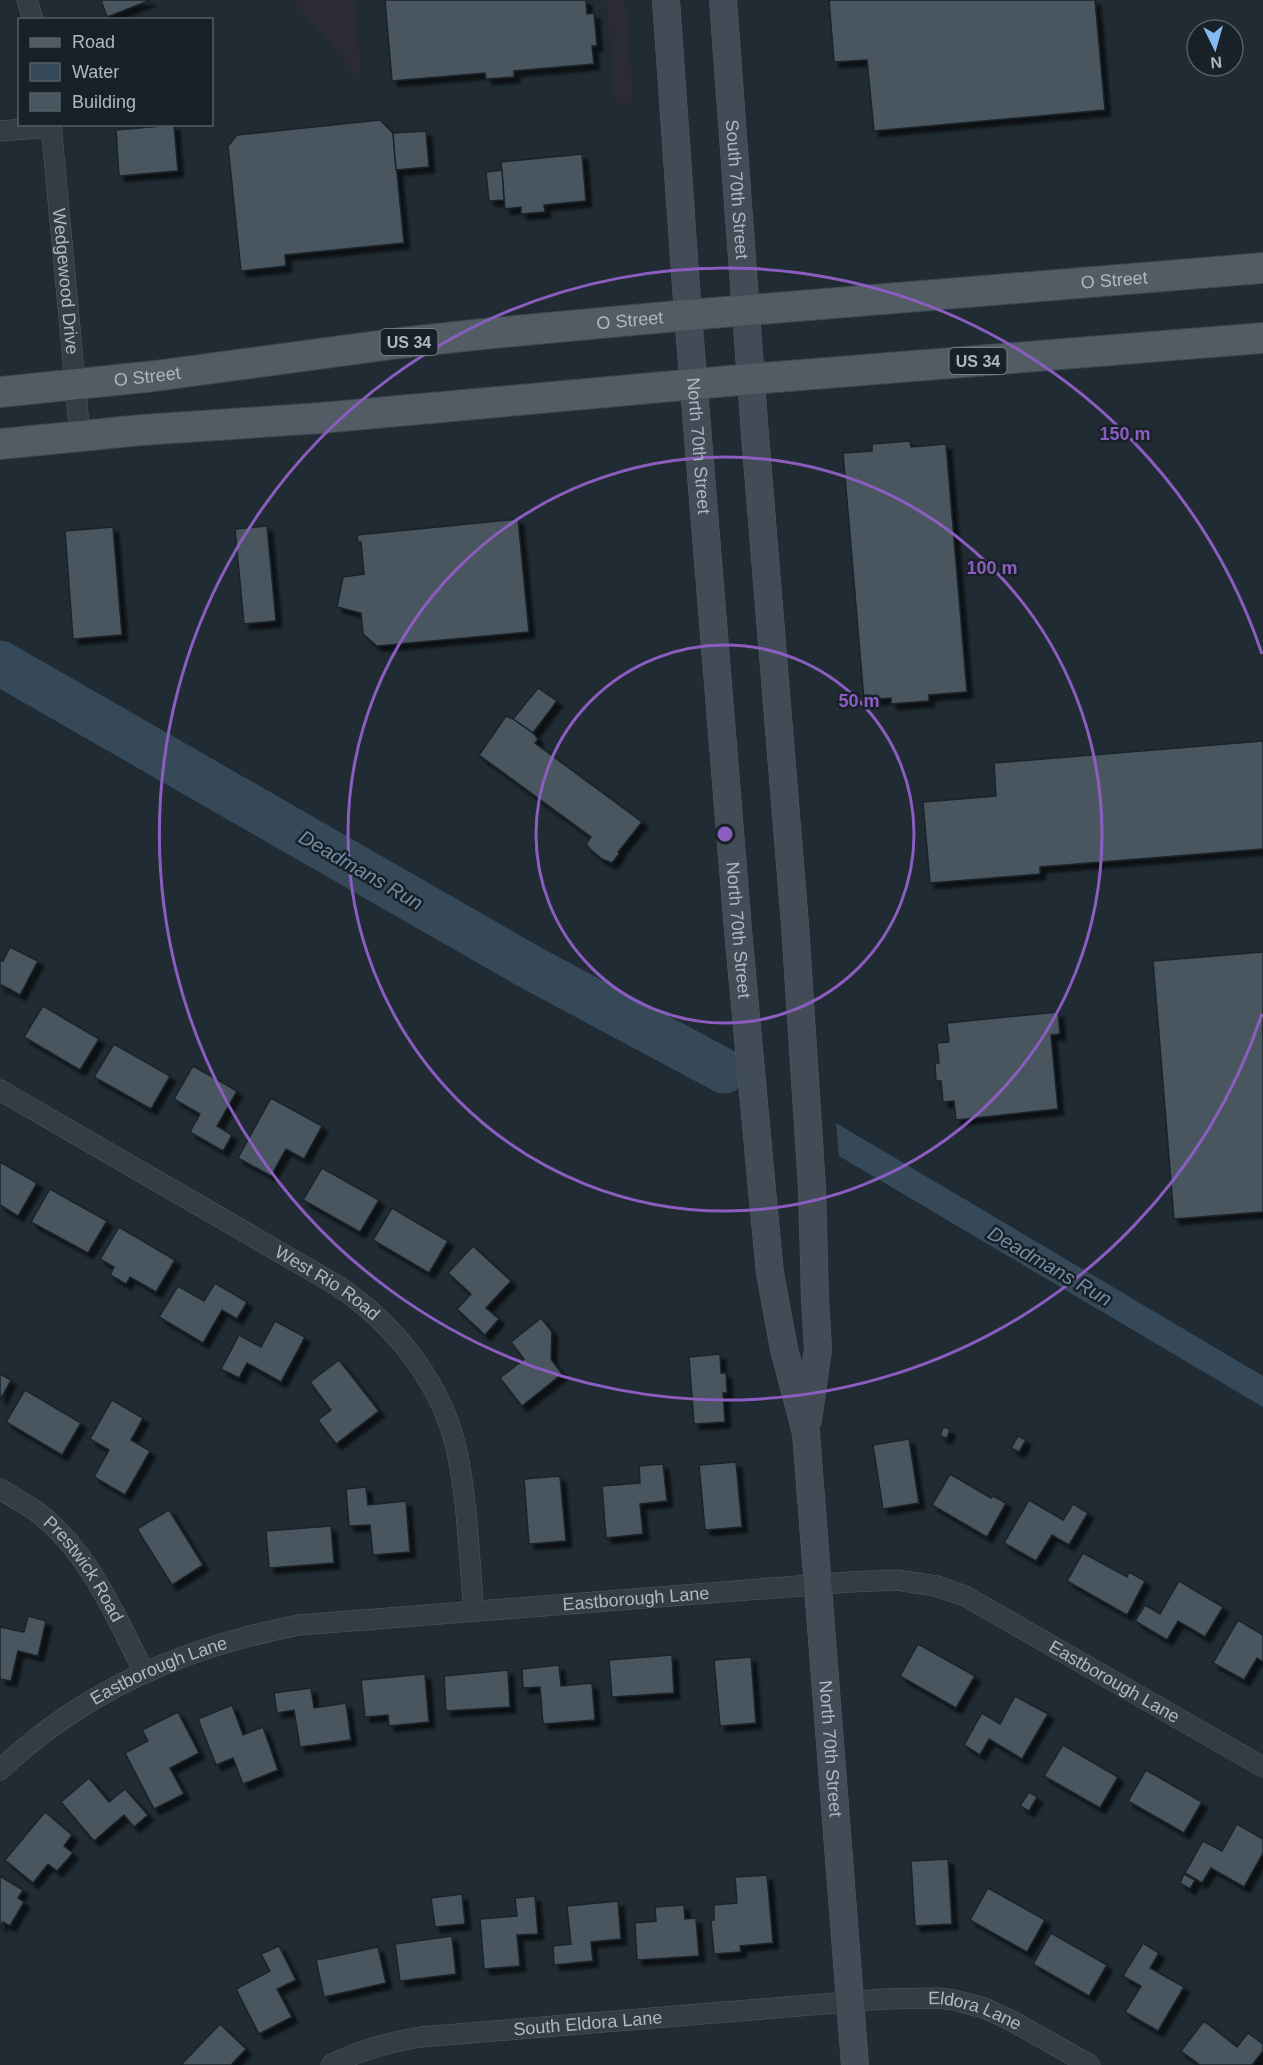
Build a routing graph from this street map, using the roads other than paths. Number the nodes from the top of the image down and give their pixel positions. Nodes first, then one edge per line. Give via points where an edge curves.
1 (27, 0) edge
2 (666, 0) edge
3 (723, 0) edge
4 (32, 18) edge
5 (51, 126) edge
6 (0, 131) edge
7 (1263, 268) edge
8 (745, 310) junction
9 (688, 315) junction
10 (1263, 338) edge
11 (751, 379) junction
12 (694, 384) junction
13 (75, 385) junction
14 (0, 392) edge
15 (80, 436) junction
16 (0, 444) edge
17 (0, 1089) edge
18 (806, 1433) junction
19 (0, 1490) edge
20 (818, 1584) junction
21 (474, 1611) junction
22 (144, 1672) junction
23 (1263, 1767) edge
24 (0, 1770) edge
25 (850, 2002) junction
26 (331, 2065) edge
27 (855, 2065) edge
28 (1089, 2065) edge

1 - 4 street
2 - 9 main road
3 - 8 main road, South 70th Street
5 - 6 street
5 - 13 street, Wedgewood Drive
7 - 8 main road, O Street / US 34
8 - 9 main road, O Street / US 34
8 - 11 main road, South 70th Street
9 - 12 main road, North 70th Street
9 - 13 main road, O Street / US 34 via 400,343
10 - 11 main road, US 34
11 - 12 main road, US 34
11 - 18 main road, North 70th Street via 812,1188 818,1349
12 - 15 main road, US 34
12 - 18 main road, North 70th Street via 770,1273 784,1349
13 - 14 main road, O Street / US 34
13 - 15 street, Wedgewood Drive
15 - 16 main road, US 34
17 - 21 street, West Rio Road via 354,1296 403,1343 425,1376 452,1433 464,1495
18 - 20 main road, North 70th Street
19 - 22 street, Prestwick Road via 37,1512 80,1555
20 - 21 street, Eastborough Lane
20 - 23 street, Eastborough Lane via 897,1580 936,1586 965,1596
20 - 25 main road, North 70th Street
21 - 22 street, Eastborough Lane via 299,1626 216,1645
22 - 24 street, Eastborough Lane via 70,1713
25 - 26 street, South Eldora Lane via 422,2037 375,2047
25 - 27 main road, North 70th Street
25 - 28 street, Eldora Lane via 929,1998 969,2003 1012,2021

